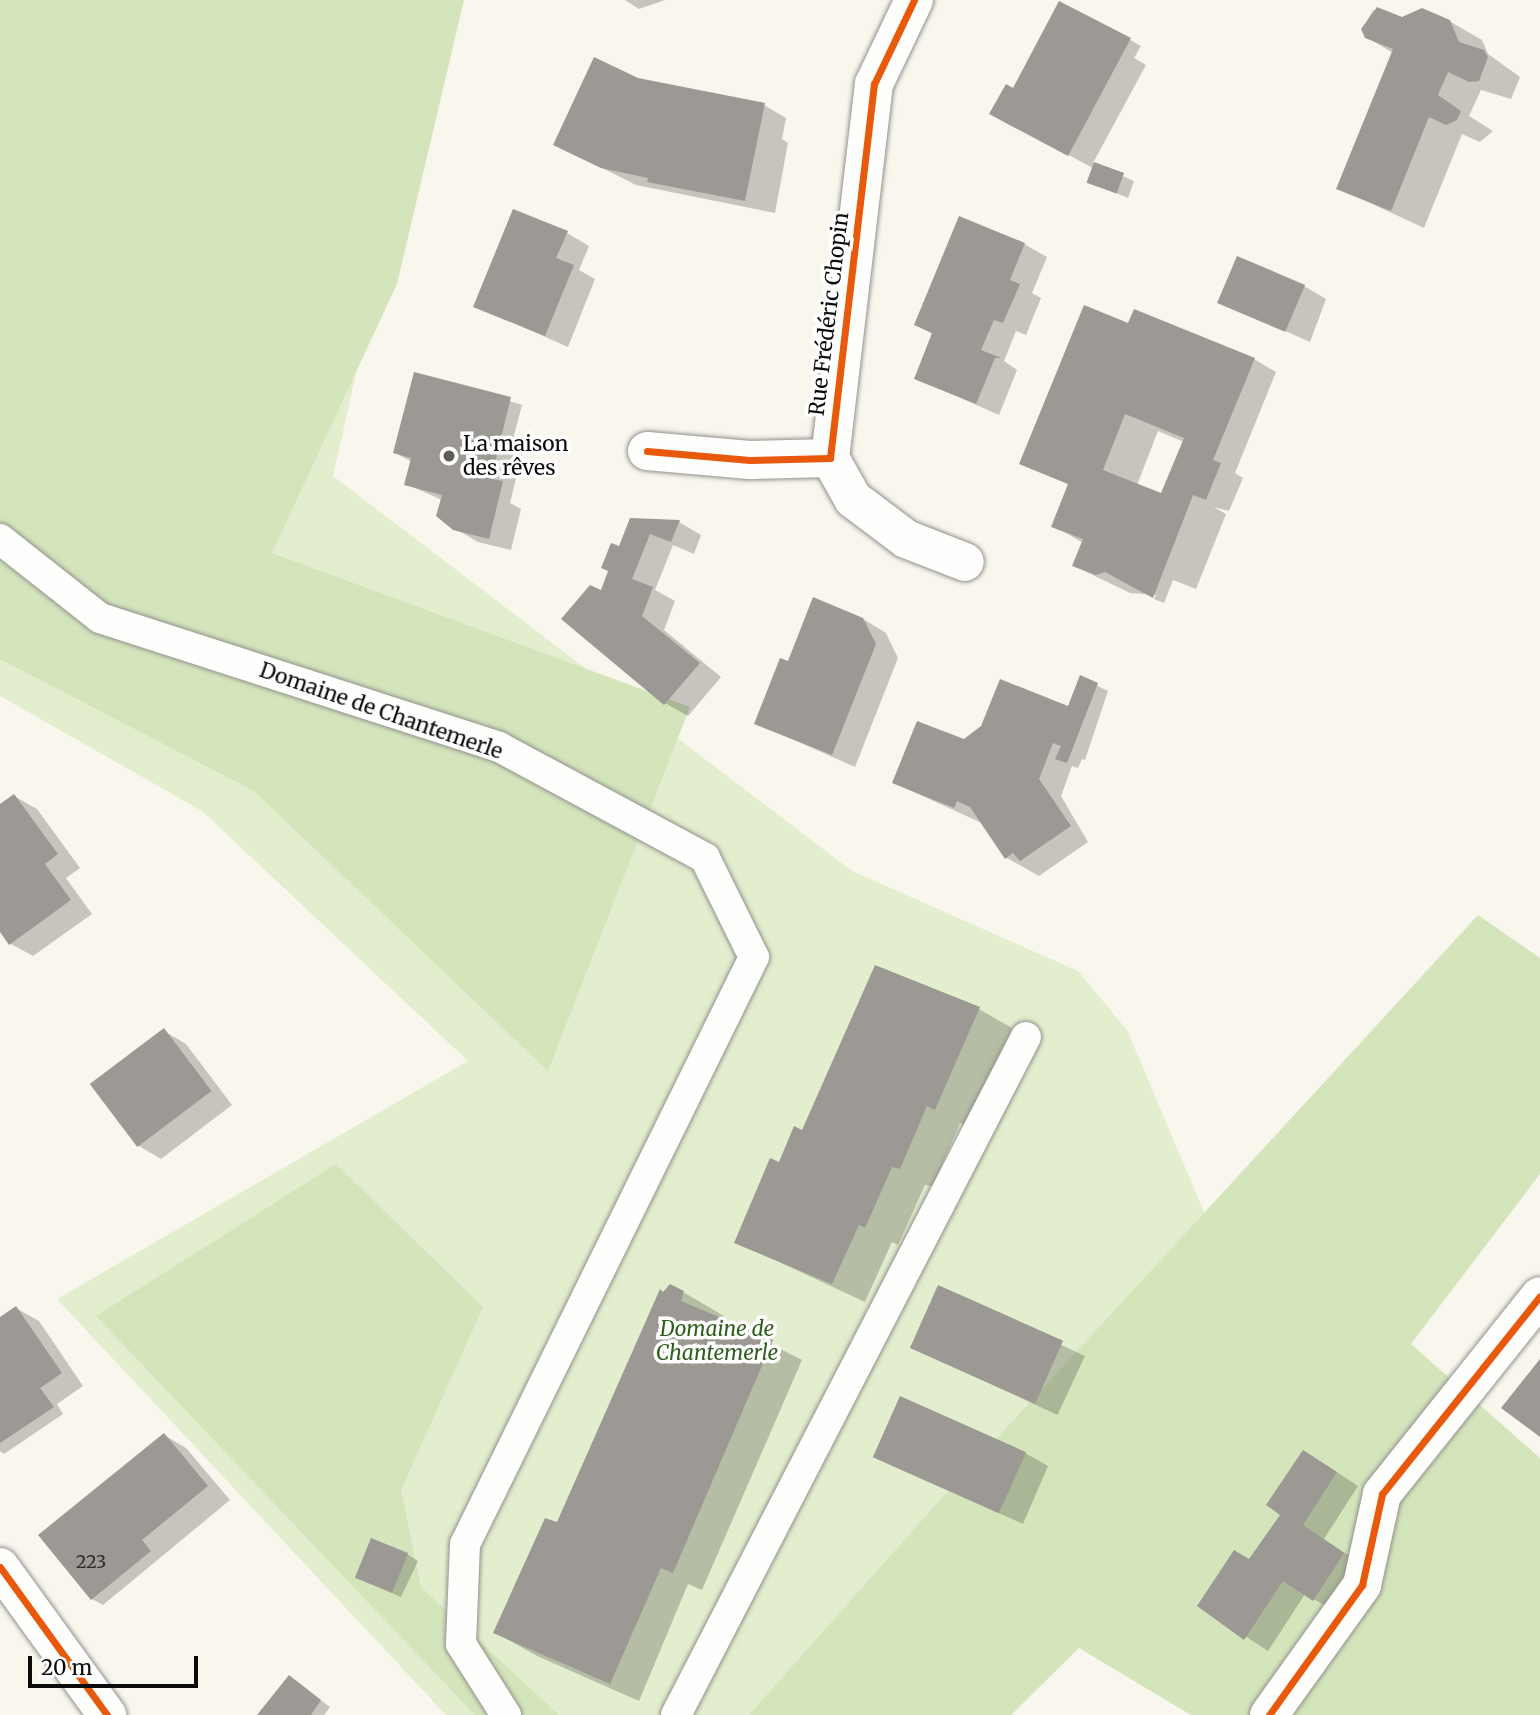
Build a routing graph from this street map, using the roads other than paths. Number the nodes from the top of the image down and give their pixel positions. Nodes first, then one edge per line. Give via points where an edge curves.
1 (914, 0) edge
2 (647, 451) dead end
3 (830, 458) junction
4 (0, 539) edge
5 (965, 562) dead end
6 (1026, 1037) dead end
7 (1540, 1296) edge
8 (0, 1567) edge
9 (107, 1715) edge
10 (506, 1715) edge
11 (676, 1715) edge
12 (1269, 1715) edge

1 - 3 street, Rue Frédéric Chopin via 874,84
2 - 3 street via 750,460
3 - 5 street via 853,499 906,539
4 - 10 lane, Domaine de Chantemerle via 100,618 499,747 705,858 754,957 465,1544 461,1644
6 - 11 lane
7 - 12 street via 1382,1494 1362,1585
8 - 9 street

